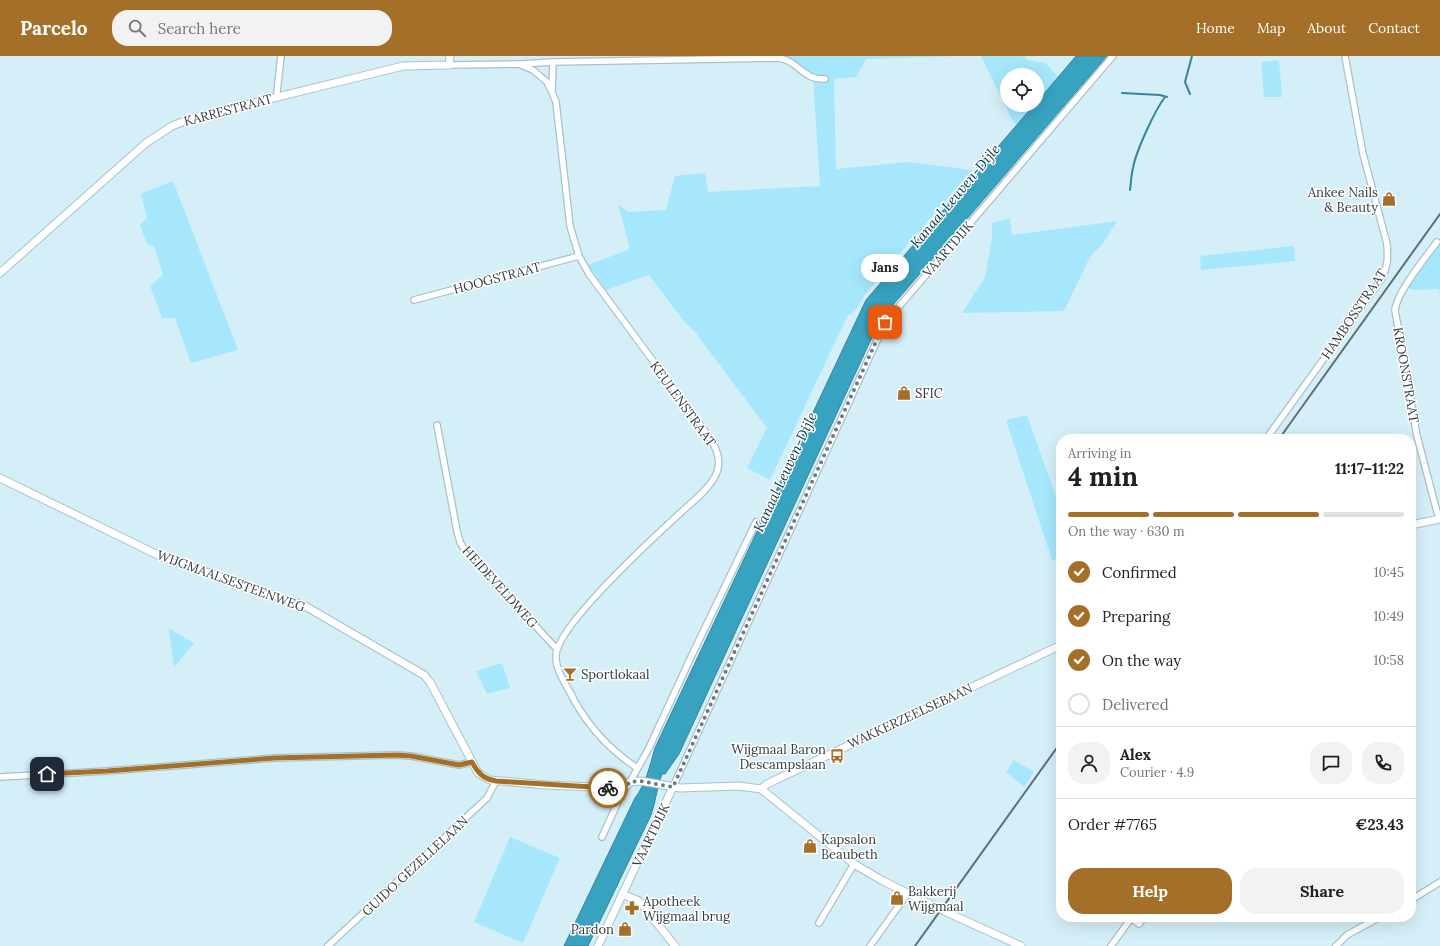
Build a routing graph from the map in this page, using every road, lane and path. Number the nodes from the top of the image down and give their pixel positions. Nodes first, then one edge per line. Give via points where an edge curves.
1 (280, 56) edge
2 (450, 56) edge
3 (1113, 56) edge
4 (1345, 56) edge
5 (553, 62) junction
6 (519, 64) junction
7 (449, 65) junction
8 (825, 79) dead end
9 (552, 92) junction
10 (278, 97) junction
11 (1437, 242) dead end
12 (579, 256) junction
13 (0, 273) edge
14 (414, 300) dead end
15 (437, 425) dead end
16 (1270, 434) edge
17 (0, 478) edge
18 (1440, 518) edge
19 (756, 522) dead end
20 (1416, 524) edge
21 (1056, 647) edge
22 (558, 648) junction
23 (472, 762) junction
24 (637, 768) junction
25 (0, 777) edge
26 (496, 781) junction
27 (630, 782) junction
28 (673, 787) junction
29 (761, 789) junction
30 (602, 838) dead end
31 (854, 864) junction
32 (1440, 882) edge
33 (908, 893) junction
34 (622, 894) junction
35 (1416, 897) edge
36 (1128, 922) edge
37 (1371, 922) edge
38 (819, 923) dead end
39 (328, 946) edge
40 (598, 946) edge
41 (675, 946) edge
42 (870, 946) edge
43 (1020, 946) edge
44 (1111, 946) edge
45 (1336, 946) edge

1 - 10 street
2 - 7 street
3 - 28 street, VAARTDIJK via 885,322
4 - 16 street, HAMBOSSTRAAT via 1363,154 1386,244 1387,267 1382,278
5 - 6 street, KEULENSTRAAT
5 - 8 street via 778,58 788,60 806,75
5 - 9 street, KEULENSTRAAT
6 - 7 street, KEULENSTRAAT
6 - 9 street, KEULENSTRAAT via 533,70 547,82
7 - 10 street, KARRESTRAAT via 403,66
9 - 12 street, KEULENSTRAAT via 570,226
10 - 13 street, KARRESTRAAT via 193,118 160,133
11 - 18 street, KROONSTRAAT via 1401,292 1395,310 1419,443
12 - 14 street, HOOGSTRAAT
12 - 22 street, KEULENSTRAAT via 588,274 712,441 719,461 713,481 608,583 564,634
15 - 22 street, HEIDEVELDWEG via 460,542
17 - 23 street, WIJGMAALSESTEENWEG via 162,557 305,606 424,675
18 - 20 street
19 - 24 street via 649,748
21 - 29 street, WAKKERZEELSEBAAN
22 - 24 street, KEULENSTRAAT via 556,656 560,672 582,715 605,744
23 - 25 street via 459,765 396,755 266,758
23 - 26 street, WIJGMAALSESTEENWEG via 478,773
24 - 27 street
26 - 27 street, WIJGMAALSESTEENWEG via 610,788 625,787
26 - 39 street, GUIDO GEZELLELAAN via 487,798
27 - 28 street, WIJGMAALSESTEENWEG via 640,781
27 - 30 street via 622,793
28 - 29 street via 739,786
28 - 34 street, VAARTDIJK
29 - 31 street
31 - 33 street
31 - 38 street
32 - 35 street
33 - 42 street
33 - 43 street
34 - 40 street, VAARTDIJK
34 - 41 street via 639,901
36 - 44 street
37 - 45 street via 1347,936

